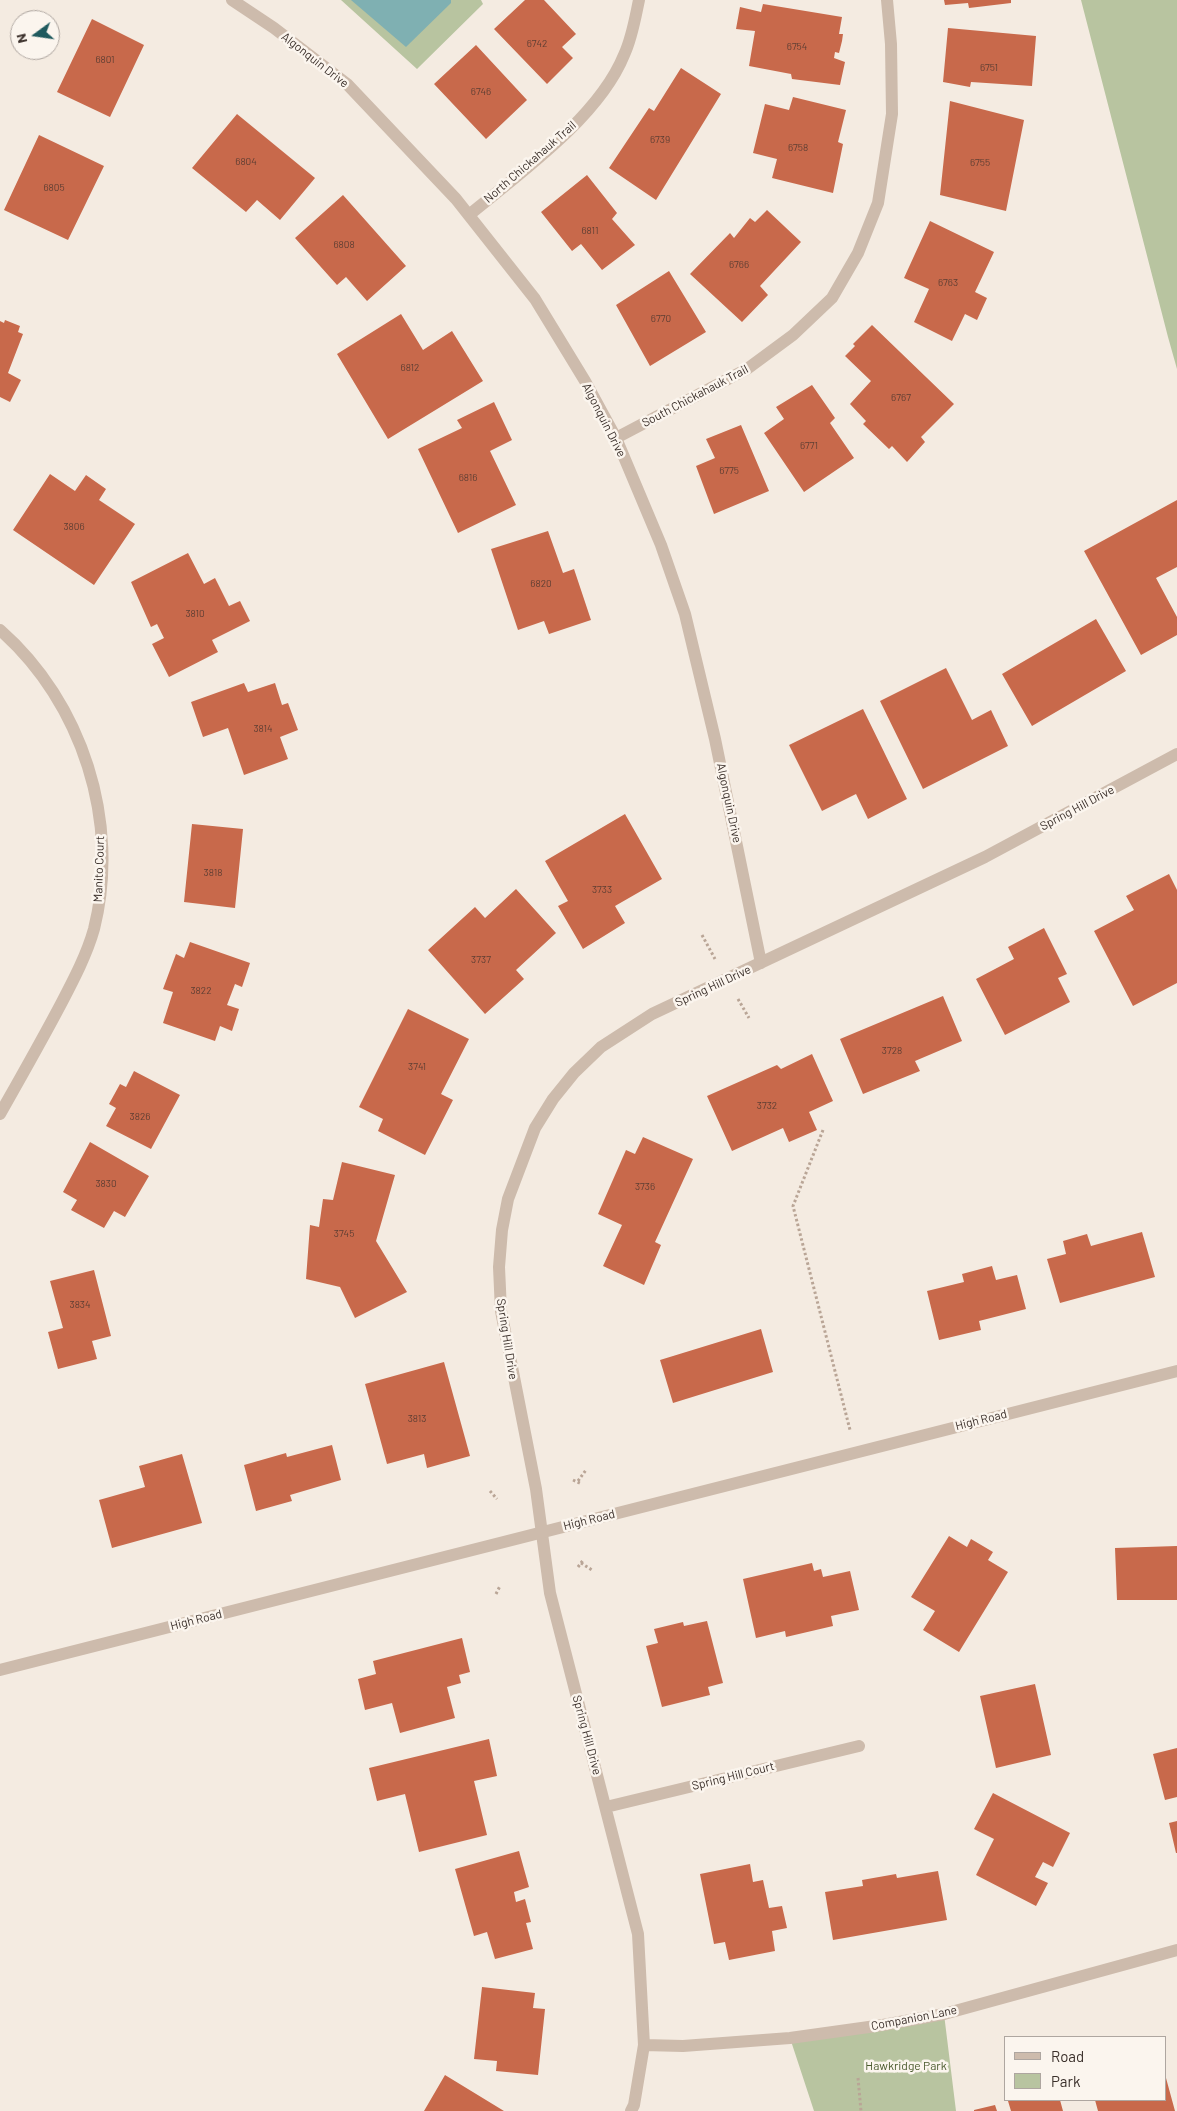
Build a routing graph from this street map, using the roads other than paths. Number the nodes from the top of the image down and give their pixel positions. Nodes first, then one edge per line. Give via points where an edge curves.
1 (232, 0) edge
2 (638, 0) edge
3 (887, 0) edge
4 (469, 215) junction
5 (616, 438) junction
6 (0, 630) edge
7 (1177, 754) edge
8 (761, 963) junction
9 (0, 1114) edge
10 (1177, 1371) edge
11 (542, 1532) junction
12 (0, 1670) edge
13 (859, 1746) dead end
14 (606, 1807) junction
15 (1177, 1950) edge
16 (644, 2045) junction
17 (631, 2111) edge

1 - 4 street, Algonquin Drive via 347,84
2 - 4 street, North Chickahauk Trail via 624,56 610,81 558,141
3 - 5 street, South Chickahauk Trail via 892,114 879,195 858,253 834,294 793,336 747,369
4 - 5 street, Algonquin Drive via 535,299
5 - 8 street, Algonquin Drive via 662,545 685,614 716,739
6 - 9 street, Manito Court via 41,672 65,709 84,753 96,794 101,835 100,893 93,930 78,970
7 - 8 street, Spring Hill Drive via 986,857
8 - 11 street, Spring Hill Drive via 652,1014 601,1047 553,1099 535,1128 521,1162 508,1199 502,1230 499,1267 501,1311
10 - 11 street, High Road
11 - 12 street, High Road
11 - 14 street, Spring Hill Drive via 550,1593
13 - 14 street, Spring Hill Court
14 - 16 street, Spring Hill Drive via 638,1934
15 - 16 street, Companion Lane via 944,2014 883,2025 790,2038 683,2046
16 - 17 street, Spring Hill Drive

